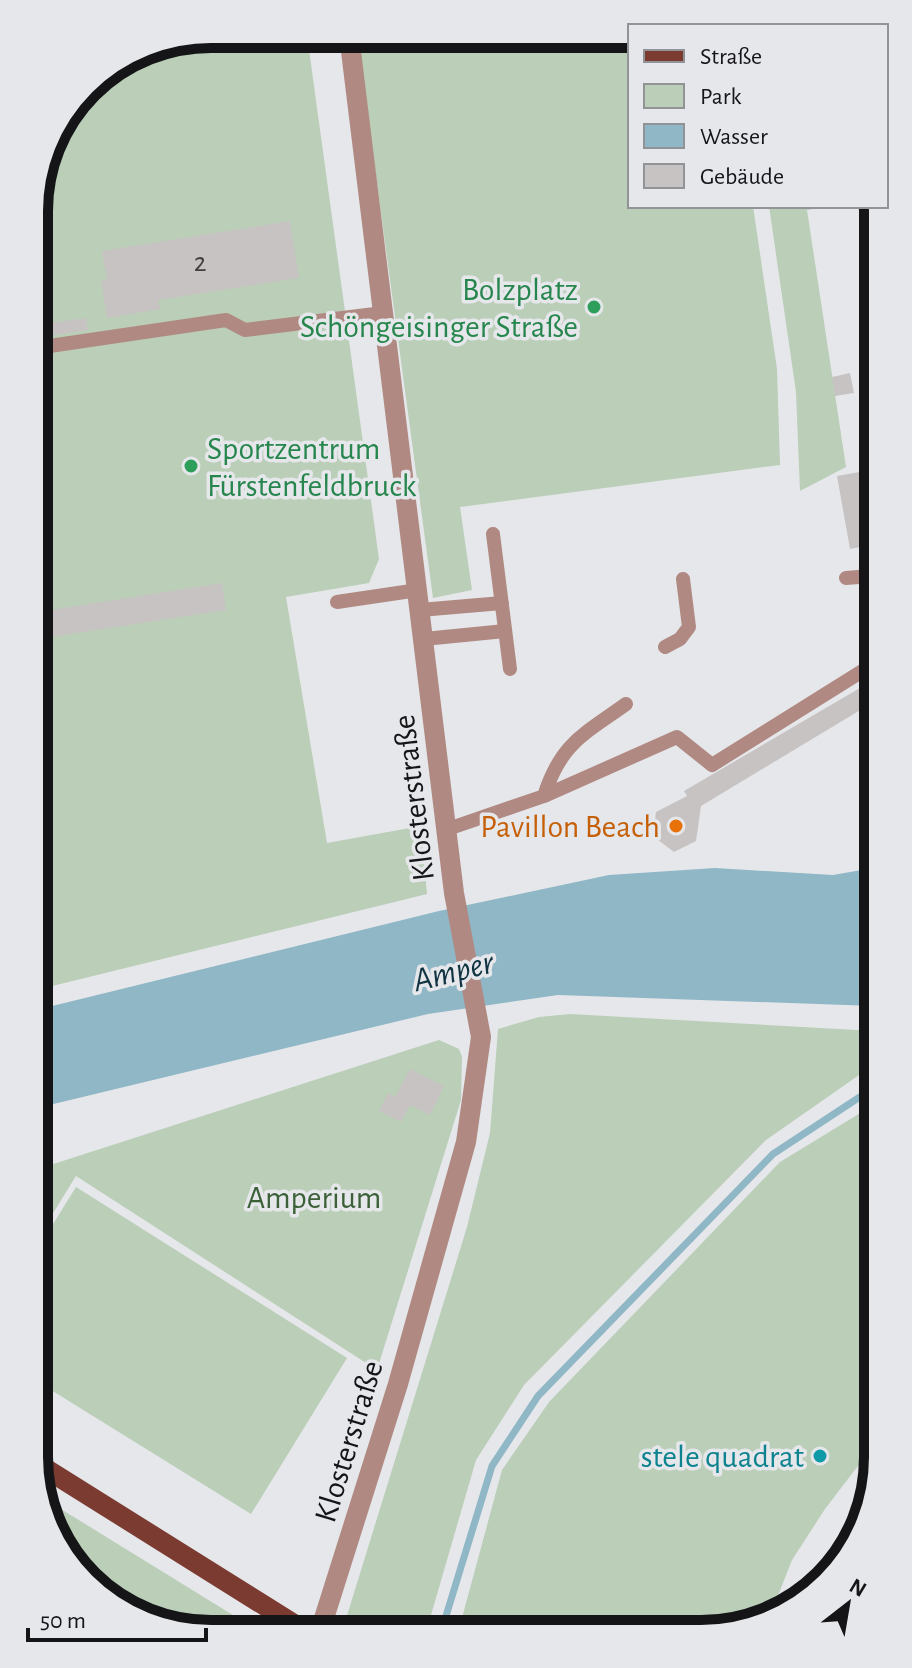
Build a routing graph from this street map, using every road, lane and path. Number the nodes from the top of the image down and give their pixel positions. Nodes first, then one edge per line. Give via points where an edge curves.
1 (351, 48) edge
2 (383, 313) junction
3 (48, 346) edge
4 (493, 534) dead end
5 (864, 577) edge
6 (846, 578) dead end
7 (683, 579) dead end
8 (419, 600) junction
9 (337, 602) dead end
10 (502, 603) junction
11 (505, 631) junction
12 (424, 639) junction
13 (665, 647) dead end
14 (510, 669) dead end
15 (864, 670) edge
16 (626, 704) dead end
17 (544, 796) junction
18 (448, 829) junction
19 (49, 1471) edge
20 (287, 1620) edge
21 (323, 1620) edge

1 - 2 street, Klosterstraße
2 - 3 lane via 245,330 226,320
2 - 8 street, Klosterstraße
4 - 10 lane
5 - 6 lane
7 - 13 lane via 689,627
8 - 9 lane
8 - 10 lane
8 - 12 street, Klosterstraße
10 - 11 lane
11 - 12 lane
11 - 14 lane
12 - 18 street, Klosterstraße
15 - 17 lane via 712,765 677,737
16 - 17 lane via 567,749 554,765
17 - 18 lane
18 - 21 street, Klosterstraße via 481,1037 466,1142
19 - 20 main road

